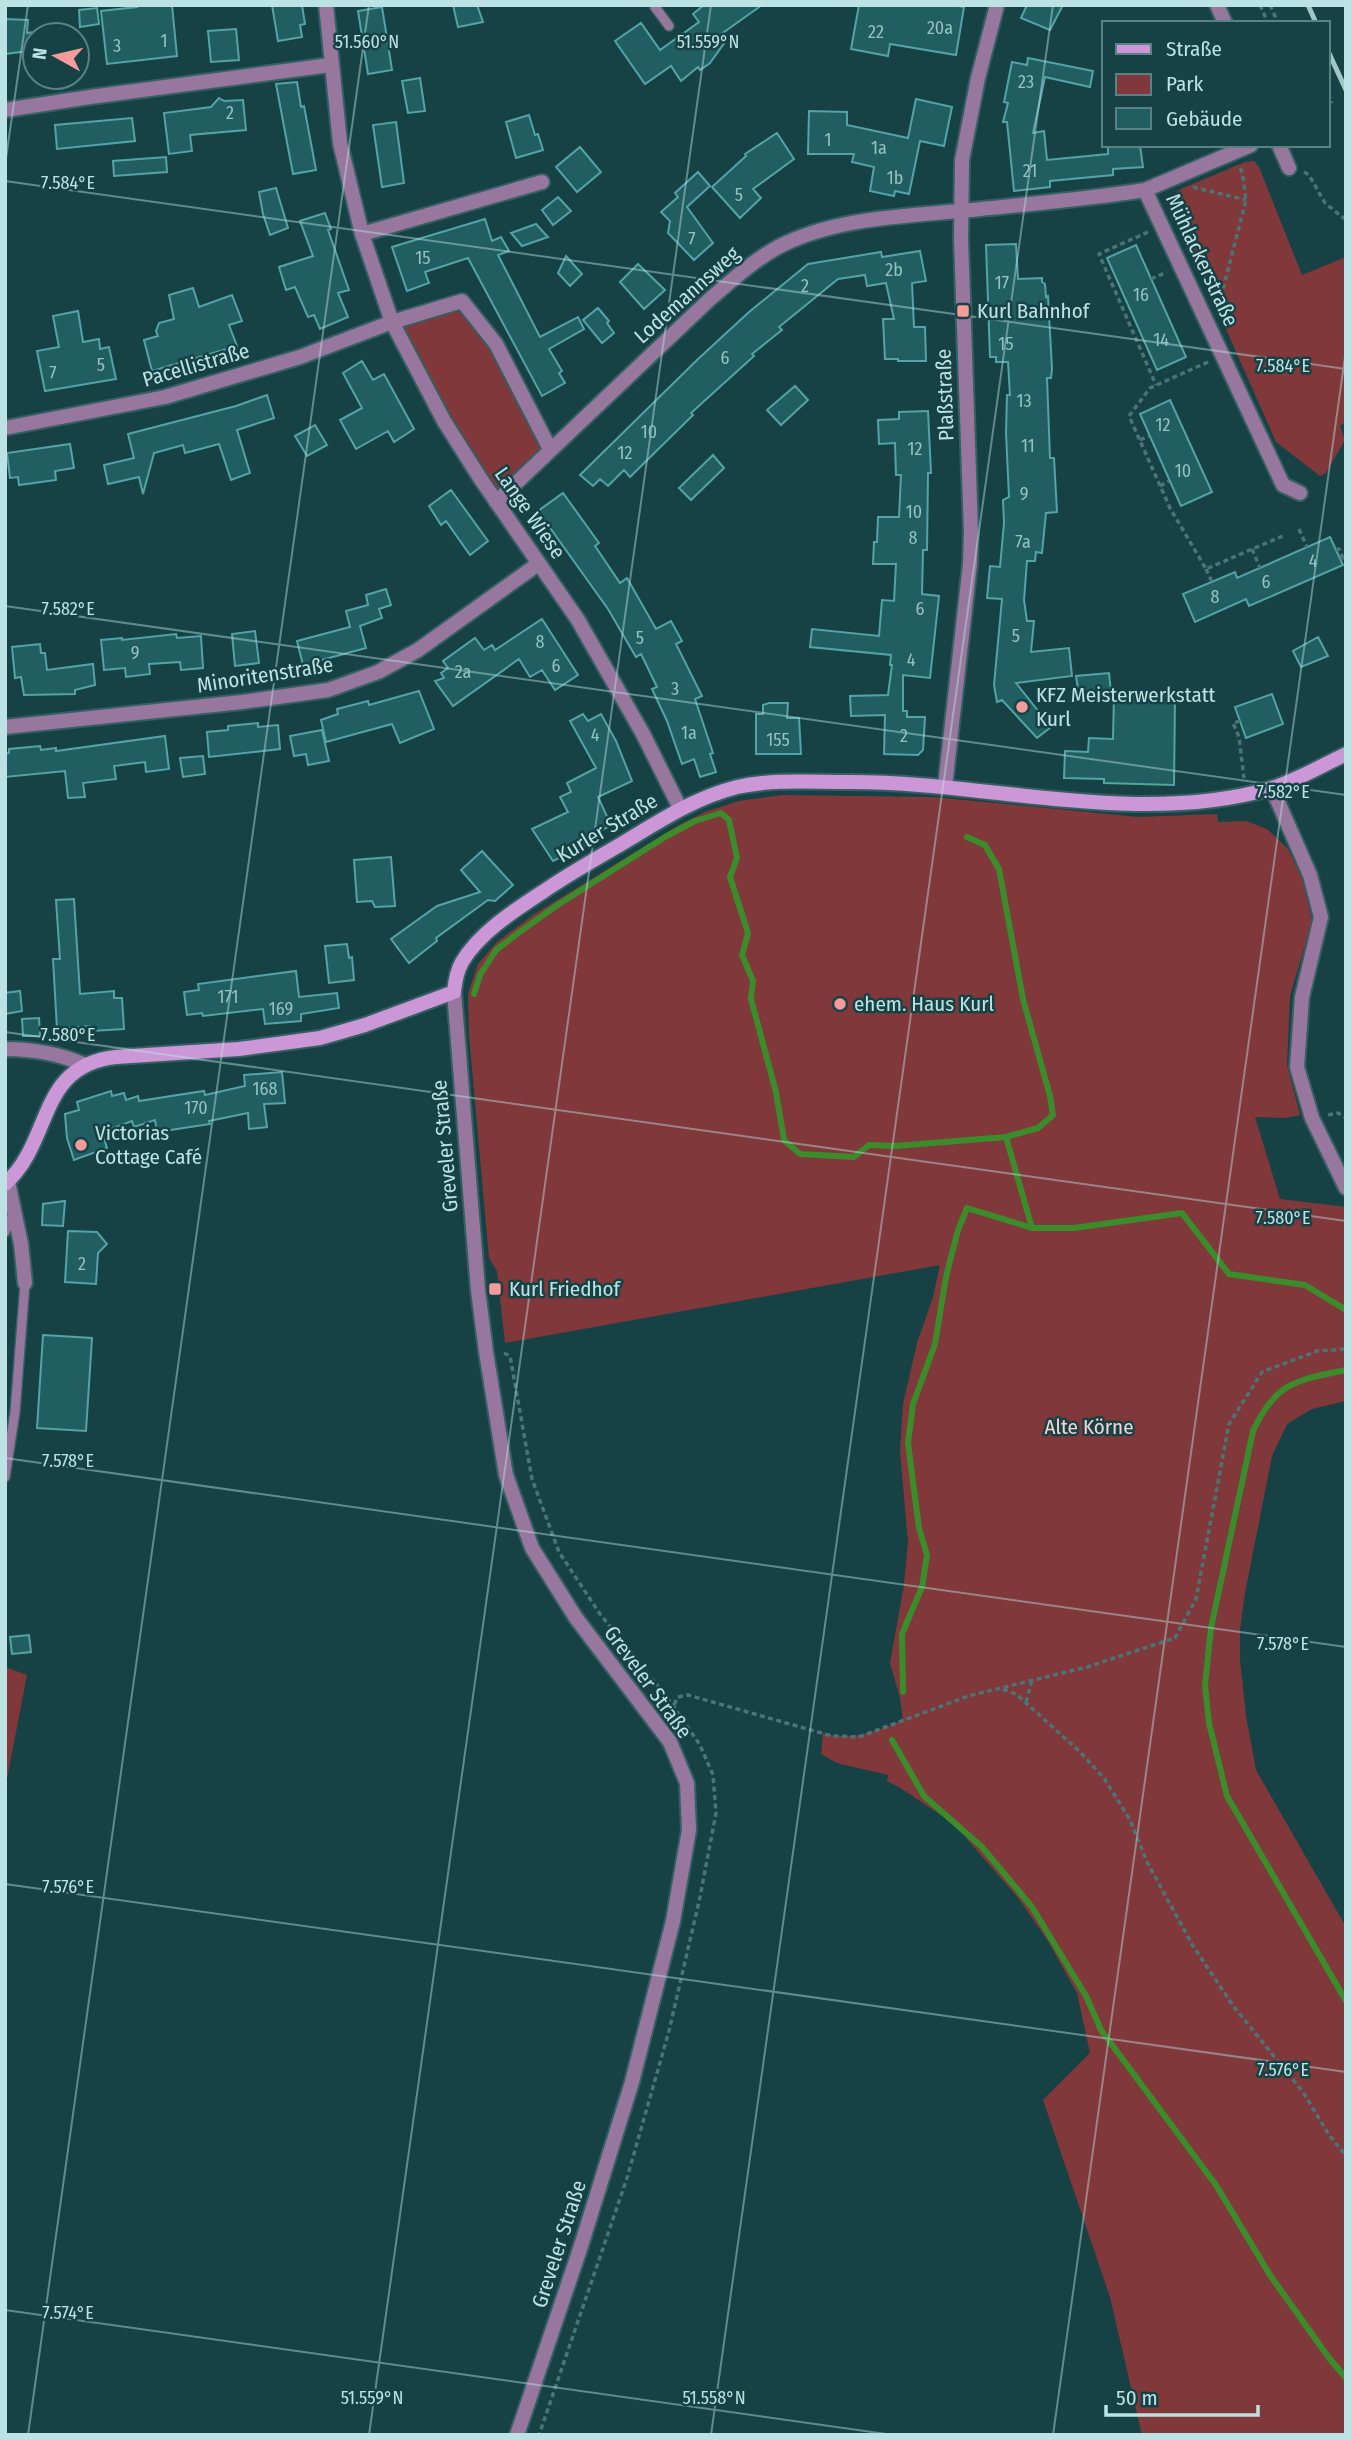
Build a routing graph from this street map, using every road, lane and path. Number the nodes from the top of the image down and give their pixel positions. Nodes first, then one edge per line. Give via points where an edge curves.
1 (326, 5) edge
2 (657, 5) edge
3 (997, 5) edge
4 (1217, 5) edge
5 (1260, 5) edge
6 (1270, 5) edge
7 (1224, 21) edge
8 (1267, 21) edge
9 (1277, 21) edge
10 (669, 26) dead end
11 (330, 65) junction
12 (1330, 98) edge
13 (1332, 103) dead end
14 (5, 110) edge
15 (1246, 147) edge
16 (1280, 147) edge
17 (1294, 169) joint
18 (1242, 171) dead end
19 (542, 182) dead end
20 (1182, 185) dead end
21 (1145, 190) junction
22 (1245, 200) junction
23 (961, 211) junction
24 (1346, 220) edge
25 (1151, 231) dead end
26 (362, 234) junction
27 (1169, 271) dead end
28 (1151, 279) dead end
29 (1215, 316) dead end
30 (392, 322) junction
31 (1208, 362) dead end
32 (1156, 385) junction
33 (5, 428) edge
34 (1149, 436) dead end
35 (1140, 440) junction
36 (550, 449) junction
37 (1169, 481) dead end
38 (1160, 486) junction
39 (1300, 493) dead end
40 (496, 502) junction
41 (1299, 529) dead end
42 (1285, 535) dead end
43 (1307, 547) dead end
44 (1252, 549) junction
45 (1336, 550) dead end
46 (1346, 557) edge
47 (538, 564) junction
48 (1261, 568) dead end
49 (1206, 569) junction
50 (1212, 582) dead end
51 (1240, 721) dead end
52 (5, 727) edge
53 (1346, 754) edge
54 (1244, 778) dead end
55 (945, 786) junction
56 (1272, 788) junction
57 (680, 808) junction
58 (454, 992) junction
59 (5, 1049) edge
60 (83, 1065) junction
61 (1329, 1115) dead end
62 (1346, 1118) edge
63 (6, 1183) edge
64 (1346, 1188) edge
65 (14, 1212) junction
66 (5, 1232) edge
67 (25, 1283) joint
68 (1346, 1349) edge
69 (486, 1352) junction
70 (5, 1477) edge
71 (1032, 1681) junction
72 (1001, 1688) junction
73 (1026, 1703) junction
74 (672, 1704) junction
75 (664, 1732) junction
76 (1346, 2156) edge
77 (517, 2435) edge
78 (539, 2435) edge

1 - 11 street, Lange Wiese
2 - 10 lane via 654,8
3 - 23 street, Plaßstraße via 962,160
4 - 7 street
5 - 8 path
6 - 9 path
11 - 14 street
11 - 26 street, Lange Wiese via 340,143
12 - 13 path
15 - 21 street, Mühlackerstraße
16 - 17 street
17 - 24 path via 1310,175 1325,203
18 - 22 path
19 - 26 street
20 - 22 path
21 - 23 street, Mühlackerstraße
21 - 39 street, Mühlackerstraße via 1283,485
22 - 29 path
23 - 36 street, Lodemannsweg via 846,225 779,247 735,276
23 - 55 street, Plaßstraße via 971,532
25 - 32 path via 1099,254
26 - 30 street, Lange Wiese
27 - 28 path
30 - 33 street, Pacellistraße via 300,357 165,397
30 - 36 street via 462,301 495,344
30 - 40 street, Lange Wiese via 444,421
31 - 32 path
32 - 35 path via 1129,416
34 - 35 path
35 - 38 path
36 - 40 street, Lodemannsweg
37 - 38 path
38 - 49 path
40 - 47 street, Lange Wiese
41 - 43 path
42 - 44 path
44 - 48 path
44 - 49 path
45 - 46 path
47 - 52 street, Minoritenstraße via 418,650 328,690
47 - 57 street, Lange Wiese via 578,620
49 - 50 path
51 - 54 path via 1233,723
53 - 56 main road, Kurler Straße
55 - 56 main road, Kurler Straße via 1079,800 1194,803
55 - 57 main road, Kurler Straße via 785,782 739,787
56 - 64 street via 1310,875 1321,917 1302,997 1297,1067 1312,1118
57 - 58 main road, Kurler Straße via 495,926 463,961
58 - 60 main road via 320,1038 116,1057
58 - 69 street, Greveler Straße
59 - 60 street via 53,1054
60 - 63 main road via 59,1087 30,1150
61 - 62 path via 1338,1113
63 - 65 street
65 - 66 lane
65 - 67 street
67 - 70 lane
68 - 71 path via 1317,1351 1262,1372 1229,1424 1196,1599 1175,1638
69 - 74 path via 499,1350 510,1356 532,1479 559,1552 600,1614
69 - 75 street, Greveler Straße via 506,1475 532,1548 576,1618
71 - 72 path
71 - 73 path
72 - 73 path
72 - 74 path via 859,1737 832,1736 688,1695
73 - 76 path via 1104,1778 1130,1819 1147,1862 1193,1946
74 - 75 path
74 - 78 path via 700,1745 713,1775 716,1813 669,2031 627,2178
75 - 77 street, Greveler Straße via 687,1783 690,1830 673,1921 628,2095

